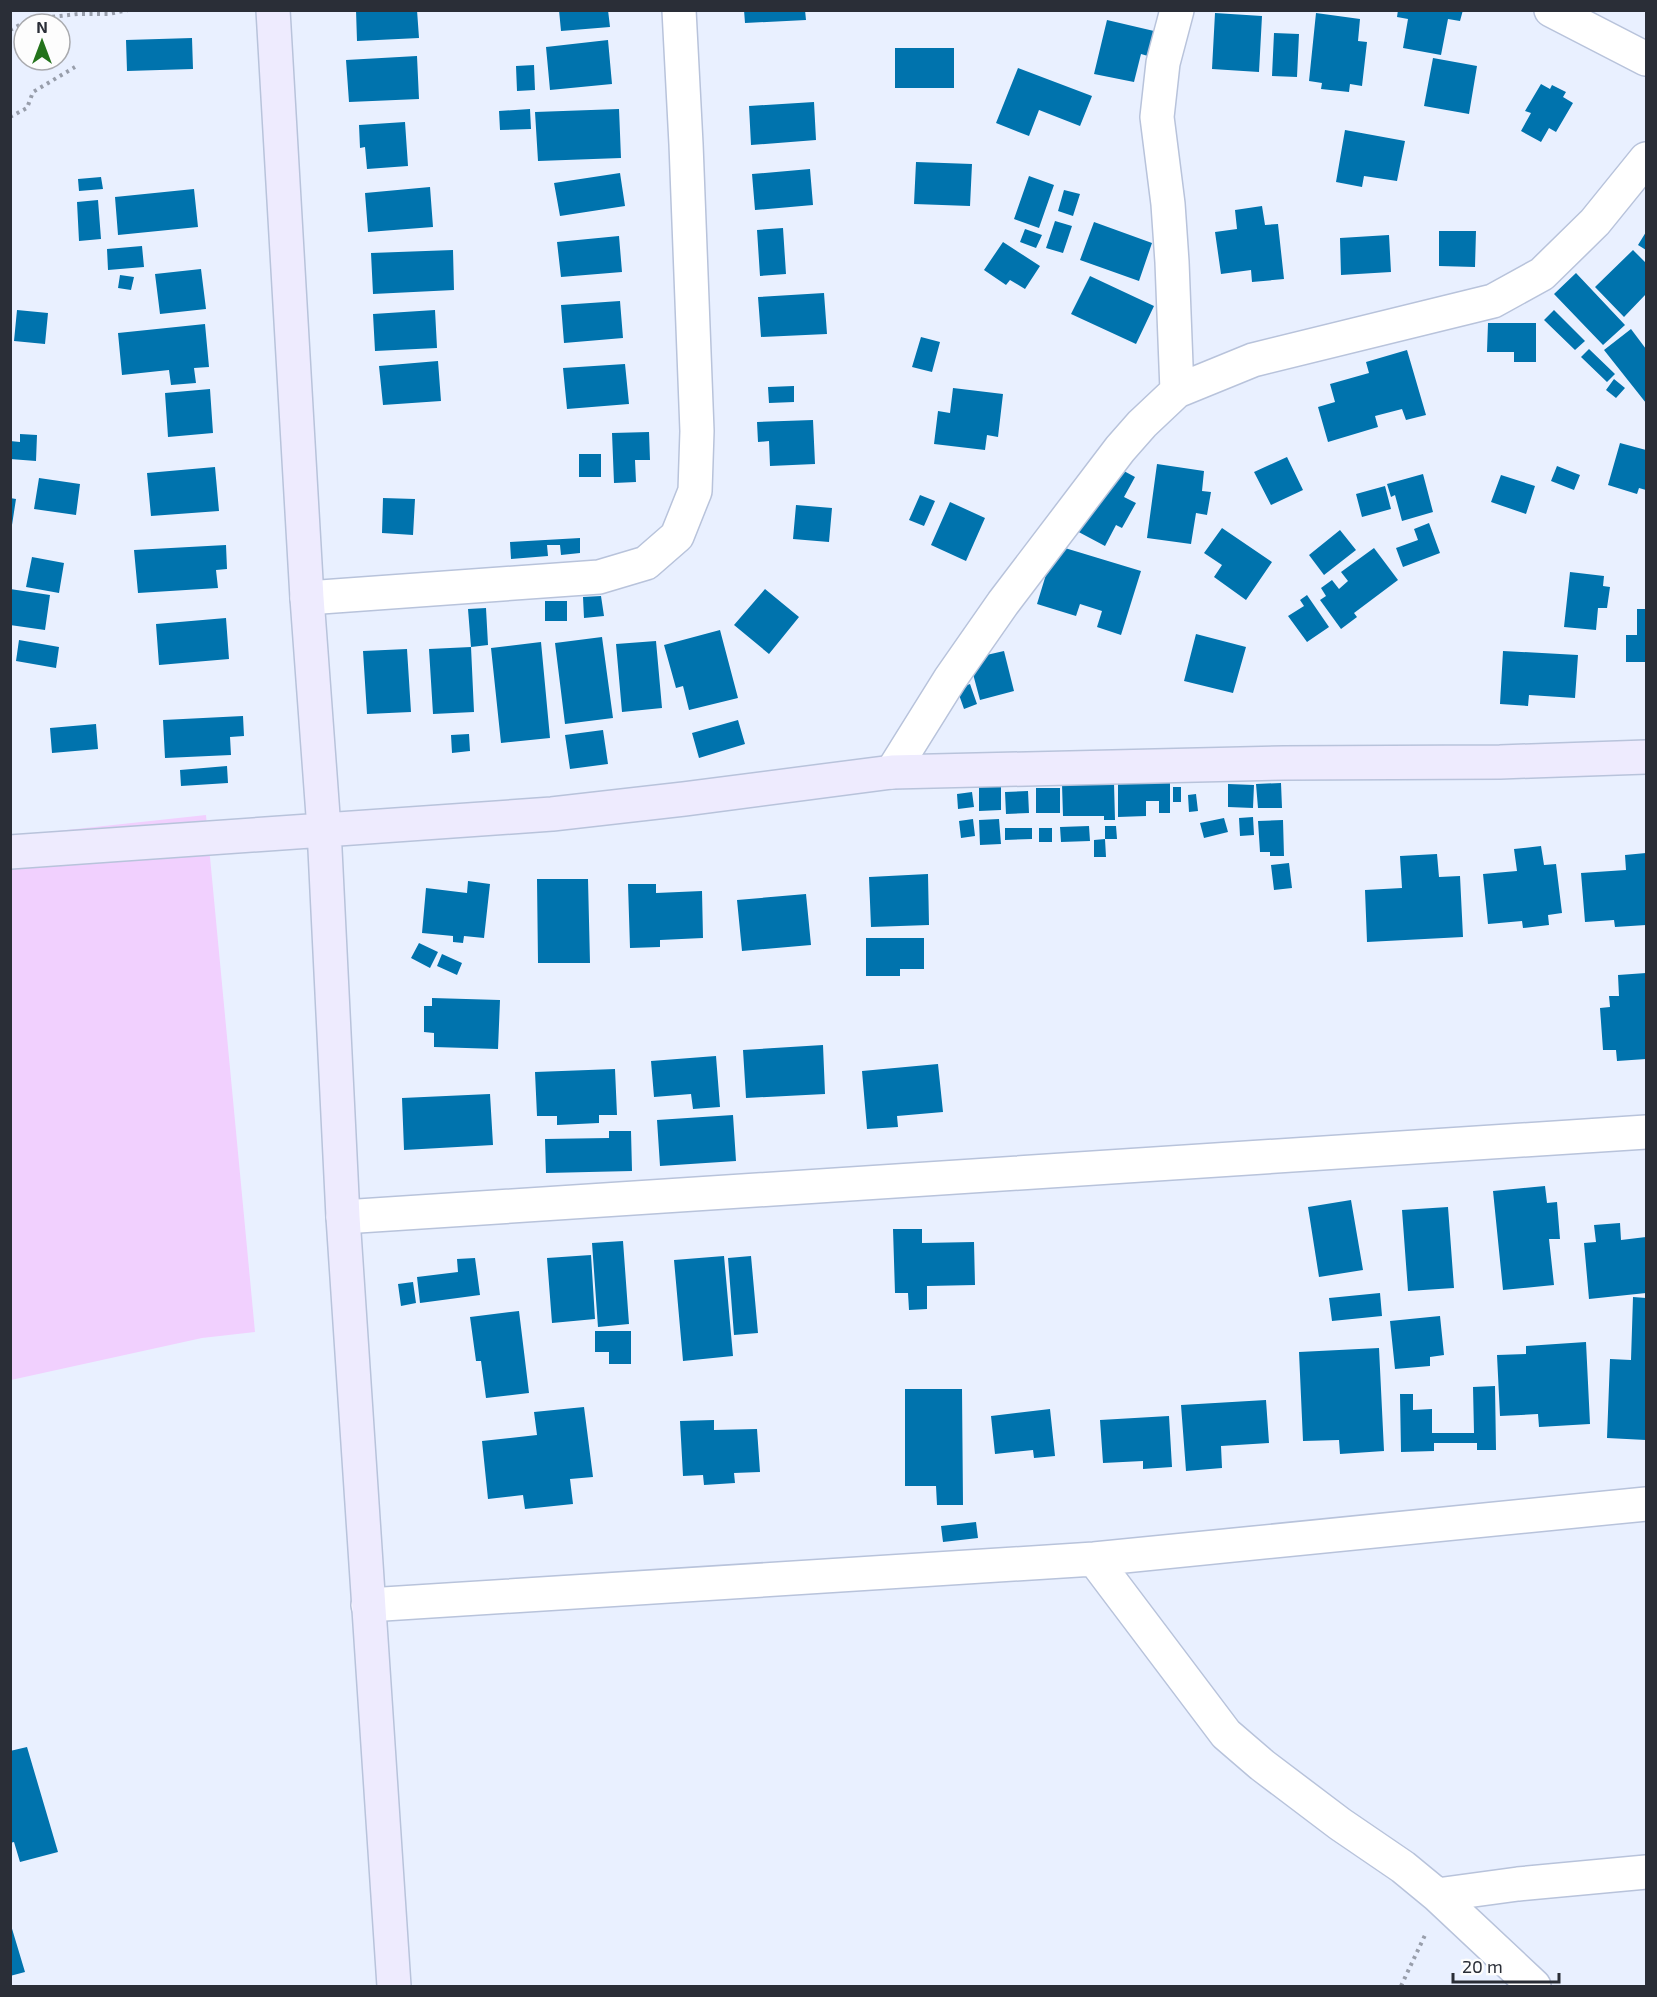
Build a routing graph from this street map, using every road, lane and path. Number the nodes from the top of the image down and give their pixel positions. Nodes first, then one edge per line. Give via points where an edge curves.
1 (128, 10) edge
2 (273, 10) edge
3 (679, 10) edge
4 (1177, 10) edge
5 (1551, 10) edge
6 (10, 30) edge
7 (1647, 59) edge
8 (75, 67) dead end
9 (10, 117) edge
10 (1647, 159) edge
11 (1177, 391) junction
12 (306, 598) junction
13 (1647, 757) edge
14 (892, 772) junction
15 (324, 829) junction
16 (10, 852) edge
17 (1647, 1132) edge
18 (343, 1216) junction
19 (1647, 1504) edge
20 (1094, 1559) junction
21 (368, 1605) junction
22 (1647, 1872) edge
23 (1437, 1895) junction
24 (394, 1986) edge
25 (1401, 1986) edge
26 (1534, 1986) edge

1 - 6 path via 31,19
2 - 12 street
3 - 12 street via 697,431 695,491 678,536 646,563 599,577
4 - 11 street via 1163,63 1156,117 1172,262
5 - 7 street
8 - 9 path via 33,92 27,108
10 - 11 street via 1594,222 1542,274 1493,301 1253,360
11 - 14 street via 1120,448 1003,603
12 - 15 street
13 - 14 street
14 - 15 street via 595,810
15 - 16 street
15 - 18 street
17 - 18 street
18 - 21 street
19 - 20 street
20 - 21 street
20 - 23 street via 1226,1734
21 - 24 street
22 - 23 street
23 - 25 path via 1431,1924
23 - 26 street

